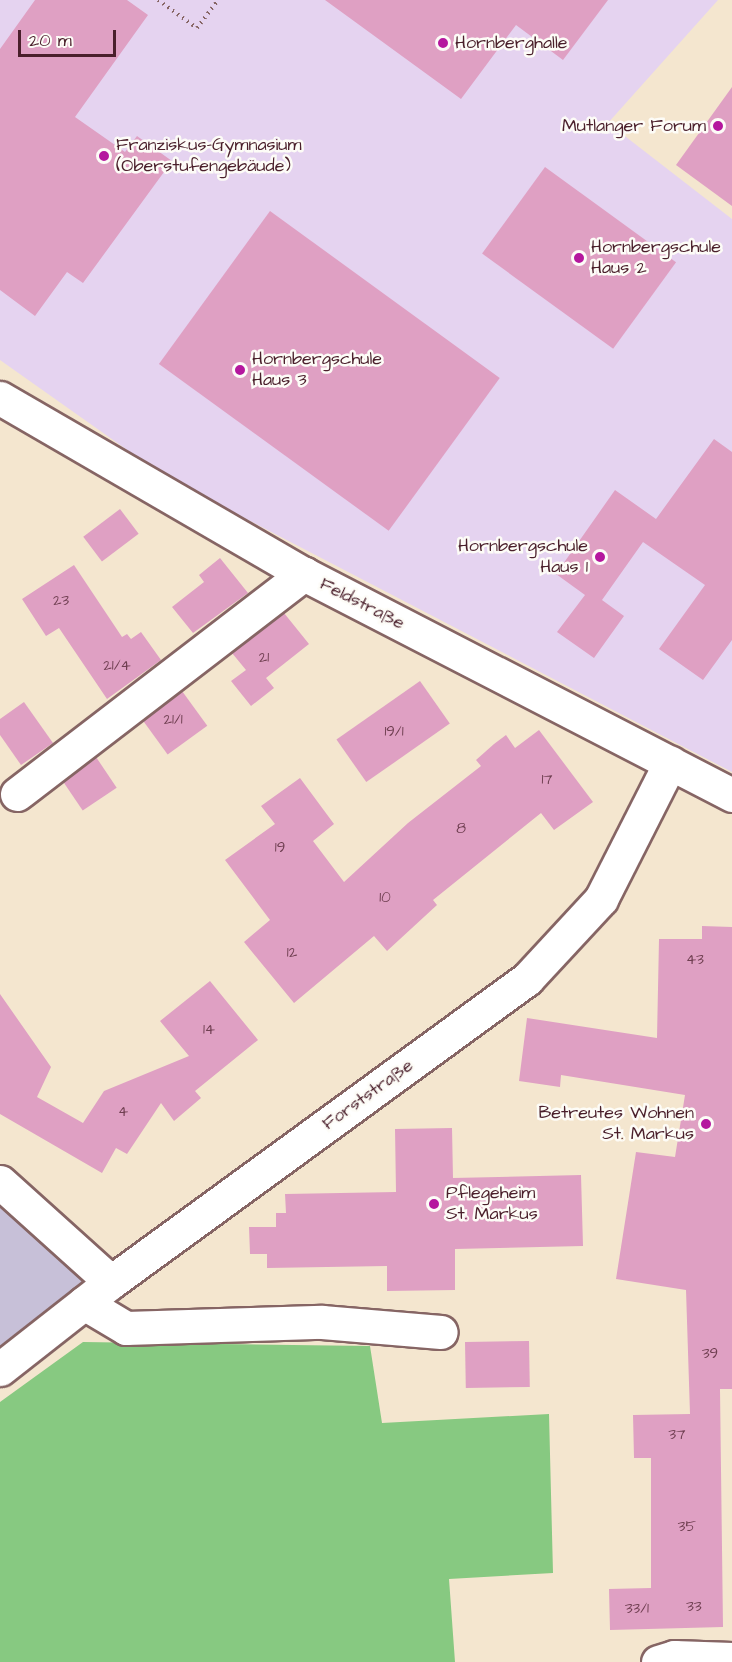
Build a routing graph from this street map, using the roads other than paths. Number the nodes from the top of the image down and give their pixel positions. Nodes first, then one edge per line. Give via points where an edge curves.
1 (0, 398) edge
2 (304, 574) junction
3 (670, 763) junction
4 (17, 795) dead end
5 (732, 795) edge
6 (0, 1182) edge
7 (111, 1282) junction
8 (84, 1303) junction
9 (441, 1332) dead end
10 (0, 1369) edge
11 (732, 1659) edge
12 (658, 1662) edge

1 - 2 street, Feldstraße
2 - 3 street, Feldstraße
2 - 4 street
3 - 5 street, Feldstraße
3 - 7 street, Forststraße via 601,899 527,979
6 - 7 street
7 - 8 street, Forststraße
8 - 9 street via 126,1328 322,1322
8 - 10 street, Forststraße
11 - 12 street via 674,1657

